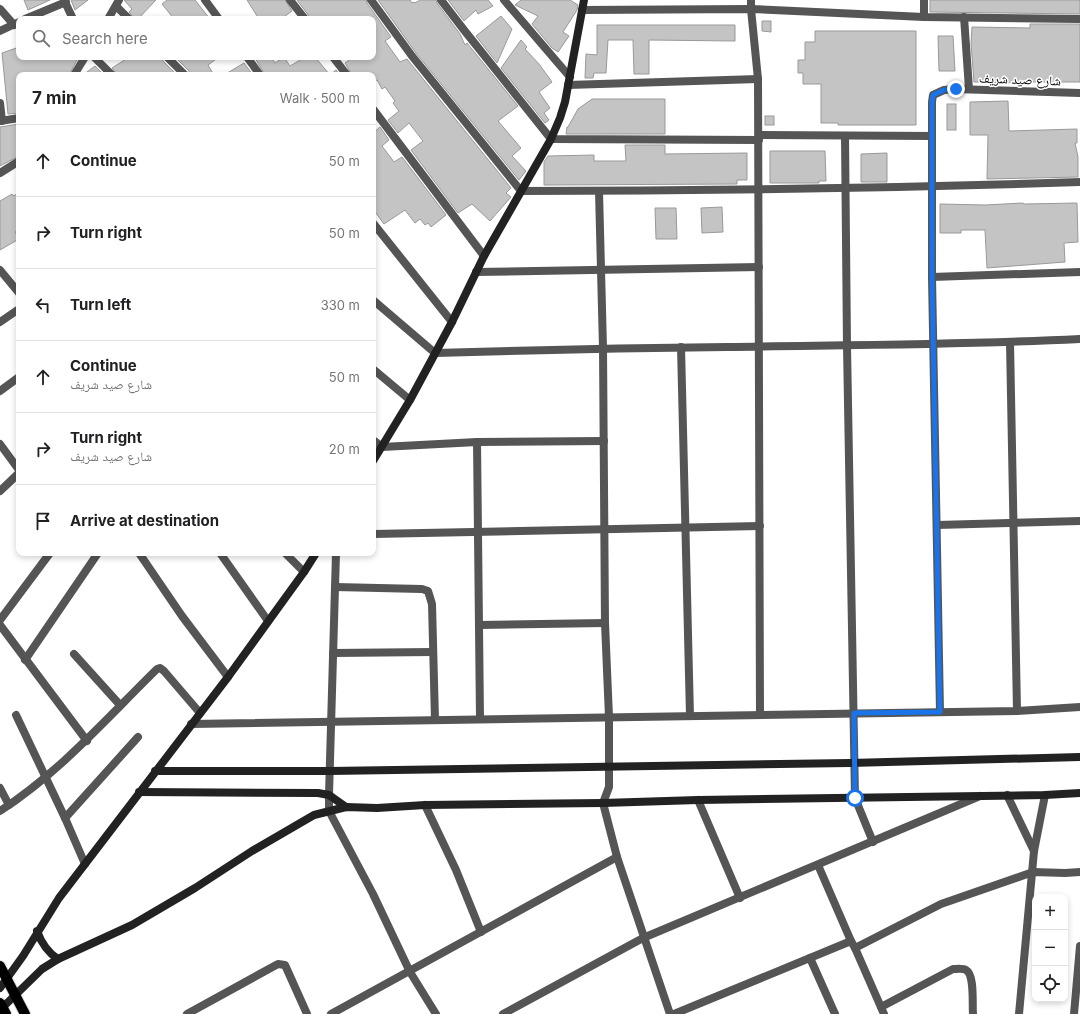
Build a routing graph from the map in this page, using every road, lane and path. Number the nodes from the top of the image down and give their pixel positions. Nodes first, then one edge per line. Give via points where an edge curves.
1 (206, 0) edge
2 (290, 0) edge
3 (370, 0) edge
4 (441, 0) edge
5 (504, 0) edge
6 (584, 0) edge
7 (751, 0) edge
8 (924, 0) edge
9 (65, 1) edge
10 (117, 3) edge
11 (0, 9) edge
12 (751, 9) junction
13 (582, 10) junction
14 (32, 16) edge
15 (72, 16) edge
16 (110, 16) edge
17 (127, 16) edge
18 (217, 16) edge
19 (303, 16) edge
20 (924, 17) junction
21 (964, 17) junction
22 (1080, 19) edge
23 (16, 23) edge
24 (0, 31) edge
25 (84, 60) edge
26 (97, 60) edge
27 (170, 60) edge
28 (249, 60) edge
29 (336, 60) edge
30 (76, 72) edge
31 (109, 72) edge
32 (182, 72) edge
33 (258, 72) edge
34 (345, 72) edge
35 (758, 79) junction
36 (569, 81) junction
37 (969, 89) junction
38 (1080, 94) edge
39 (0, 103) edge
40 (376, 113) edge
41 (16, 118) edge
42 (1, 121) edge
43 (844, 136) junction
44 (932, 136) junction
45 (759, 137) junction
46 (551, 138) junction
47 (16, 163) edge
48 (0, 173) edge
49 (1080, 182) edge
50 (932, 187) junction
51 (845, 189) junction
52 (759, 190) junction
53 (521, 191) junction
54 (599, 191) junction
55 (376, 227) edge
56 (484, 256) junction
57 (759, 267) junction
58 (0, 270) edge
59 (601, 270) junction
60 (476, 272) junction
61 (1080, 272) edge
62 (932, 277) junction
63 (16, 289) edge
64 (376, 303) edge
65 (16, 311) edge
66 (0, 322) edge
67 (452, 322) junction
68 (1080, 339) edge
69 (1010, 342) junction
70 (934, 344) junction
71 (759, 346) junction
72 (847, 346) junction
73 (681, 347) junction
74 (603, 348) junction
75 (436, 353) junction
76 (376, 372) edge
77 (16, 379) edge
78 (0, 391) edge
79 (410, 400) junction
80 (604, 441) junction
81 (376, 442) edge
82 (477, 442) junction
83 (0, 444) edge
84 (382, 447) junction
85 (376, 456) edge
86 (16, 466) edge
87 (16, 476) edge
88 (0, 491) edge
89 (1080, 521) edge
90 (1014, 524) junction
91 (937, 525) junction
92 (760, 526) junction
93 (685, 528) junction
94 (604, 530) junction
95 (478, 532) junction
96 (376, 534) edge
97 (48, 556) edge
98 (96, 556) edge
99 (141, 556) edge
100 (222, 556) edge
101 (288, 556) edge
102 (314, 556) edge
103 (336, 556) edge
104 (304, 572) junction
105 (335, 587) junction
106 (0, 620) edge
107 (268, 621) junction
108 (605, 623) junction
109 (0, 625) edge
110 (479, 625) junction
111 (433, 652) junction
112 (333, 653) junction
113 (74, 654) dead end
114 (25, 660) junction
115 (228, 677) junction
116 (120, 705) junction
117 (1080, 707) edge
118 (1017, 710) junction
119 (940, 712) junction
120 (200, 713) junction
121 (854, 713) junction
122 (760, 714) junction
123 (16, 715) dead end
124 (690, 716) junction
125 (609, 717) junction
126 (480, 719) junction
127 (435, 720) junction
128 (331, 721) junction
129 (191, 724) junction
130 (138, 737) dead end
131 (87, 740) junction
132 (1080, 757) edge
133 (854, 763) junction
134 (608, 766) junction
135 (155, 771) junction
136 (330, 771) junction
137 (46, 778) junction
138 (0, 788) edge
139 (139, 792) junction
140 (1080, 792) edge
141 (329, 795) junction
142 (1007, 795) junction
143 (1045, 795) junction
144 (982, 796) junction
145 (855, 798) junction
146 (698, 800) junction
147 (603, 803) junction
148 (9, 805) junction
149 (425, 805) junction
150 (346, 806) junction
151 (0, 811) edge
152 (330, 811) junction
153 (65, 818) junction
154 (873, 842) junction
155 (1034, 851) junction
156 (617, 857) junction
157 (85, 864) junction
158 (818, 865) junction
159 (1033, 872) junction
160 (1080, 872) edge
161 (740, 898) junction
162 (37, 931) junction
163 (481, 932) junction
164 (644, 938) junction
165 (853, 945) junction
166 (1080, 946) edge
167 (810, 958) junction
168 (58, 959) junction
169 (0, 966) edge
170 (410, 972) junction
171 (7, 978) junction
172 (0, 988) edge
173 (16, 994) junction
174 (2, 1009) edge
175 (883, 1011) edge
176 (25, 1014) edge
177 (187, 1014) edge
178 (306, 1014) edge
179 (332, 1014) edge
180 (436, 1014) edge
181 (503, 1014) edge
182 (670, 1014) edge
183 (674, 1014) edge
184 (835, 1014) edge
185 (973, 1014) edge
186 (1019, 1014) edge
187 (1074, 1014) edge

1 - 18 street
2 - 19 street
3 - 53 street
4 - 46 street
5 - 36 street
6 - 13 street
7 - 12 street
8 - 20 street
9 - 14 street
9 - 15 street
10 - 16 street
10 - 17 street
11 - 23 street
12 - 13 street
12 - 20 street
12 - 35 street
13 - 36 street
20 - 21 street
21 - 22 street
21 - 37 street
23 - 24 street
25 - 30 street
26 - 31 street
27 - 32 street
28 - 33 street
29 - 34 street
35 - 36 street
35 - 45 street
36 - 46 street via 560,118
37 - 38 street, شارع صيد شريف
37 - 44 street, شارع صيد شريف via 944,90 933,95
39 - 42 street
40 - 56 street
41 - 42 street
43 - 44 street
43 - 45 street
43 - 51 street
44 - 50 street, شارع صيد شريف
45 - 46 street
45 - 52 street
46 - 53 street
47 - 48 street
49 - 50 street
50 - 51 street
50 - 62 street, شارع صيد شريف
51 - 52 street
51 - 72 street
52 - 54 street
52 - 57 street
53 - 54 street
53 - 56 street
54 - 59 street
55 - 67 street
56 - 60 street
57 - 59 street
57 - 71 street
58 - 63 street
59 - 60 street
59 - 74 street
60 - 67 street
61 - 62 street
62 - 70 street, شارع صيد شريف
64 - 75 street
65 - 66 street
67 - 75 street
68 - 69 street
69 - 70 street
69 - 90 street
70 - 72 street
70 - 91 street, شارع صيد شريف
71 - 72 street
71 - 73 street
71 - 92 street
72 - 121 street
73 - 74 street
73 - 93 street
74 - 75 street
74 - 80 street
75 - 79 street
76 - 79 street
77 - 78 street
79 - 84 street
80 - 82 street
80 - 94 street
81 - 84 street
82 - 84 street
82 - 95 street
83 - 86 street
84 - 85 street
87 - 88 street
89 - 90 street
90 - 91 street
90 - 118 street
91 - 119 street, شارع صيد شريف
92 - 93 street
92 - 122 street
93 - 94 street
93 - 124 street
94 - 95 street
94 - 108 street
95 - 96 street
95 - 110 street
97 - 106 street
98 - 114 street
99 - 115 street
100 - 107 street
101 - 104 street
102 - 104 street
103 - 105 street
104 - 107 street
105 - 111 street via 422,588 428,591 432,604
105 - 112 street
107 - 115 street
108 - 110 street
108 - 125 street
109 - 114 street
110 - 126 street
111 - 112 street
111 - 127 street
112 - 128 street
113 - 116 street
114 - 131 street
115 - 120 street
116 - 120 street via 160,668
116 - 131 street
117 - 118 street
118 - 119 street
119 - 121 street
120 - 129 street
121 - 122 street
121 - 133 street
122 - 124 street
123 - 137 street
124 - 125 street
125 - 126 street
125 - 134 street
126 - 127 street
127 - 128 street
128 - 129 street
128 - 136 street
129 - 135 street
130 - 153 street
131 - 137 street
132 - 133 street
133 - 134 street
133 - 145 street
134 - 136 street
134 - 147 street via 609,787
135 - 136 street
135 - 139 street
136 - 141 street
137 - 148 street
137 - 153 street
138 - 148 street
139 - 141 street via 312,792
139 - 157 street
140 - 143 street
141 - 150 street
141 - 152 street
142 - 143 street
142 - 144 street
142 - 155 street
143 - 155 street
144 - 145 street
144 - 154 street
145 - 146 street
145 - 154 street
146 - 147 street
146 - 161 street
147 - 149 street
147 - 156 street
148 - 151 street
149 - 150 street via 377,808
149 - 163 street via 456,870
150 - 152 street
152 - 168 street via 314,815 286,830 132,925
152 - 170 street
153 - 157 street
154 - 158 street
155 - 159 street
156 - 163 street
156 - 164 street
157 - 162 street
158 - 161 street
158 - 165 street
159 - 160 street
159 - 165 street via 941,904
159 - 186 street
161 - 164 street
162 - 168 street via 48,951
162 - 171 street
163 - 170 street
164 - 181 street
164 - 182 street
165 - 167 street
165 - 175 street
166 - 187 street
167 - 183 street
167 - 184 street
168 - 173 street via 42,969
169 - 171 main road
170 - 179 street
170 - 180 street
171 - 172 street
171 - 173 main road
173 - 174 street
173 - 176 main road
175 - 185 street via 953,969 960,968 972,976
177 - 178 street via 278,964 285,965

